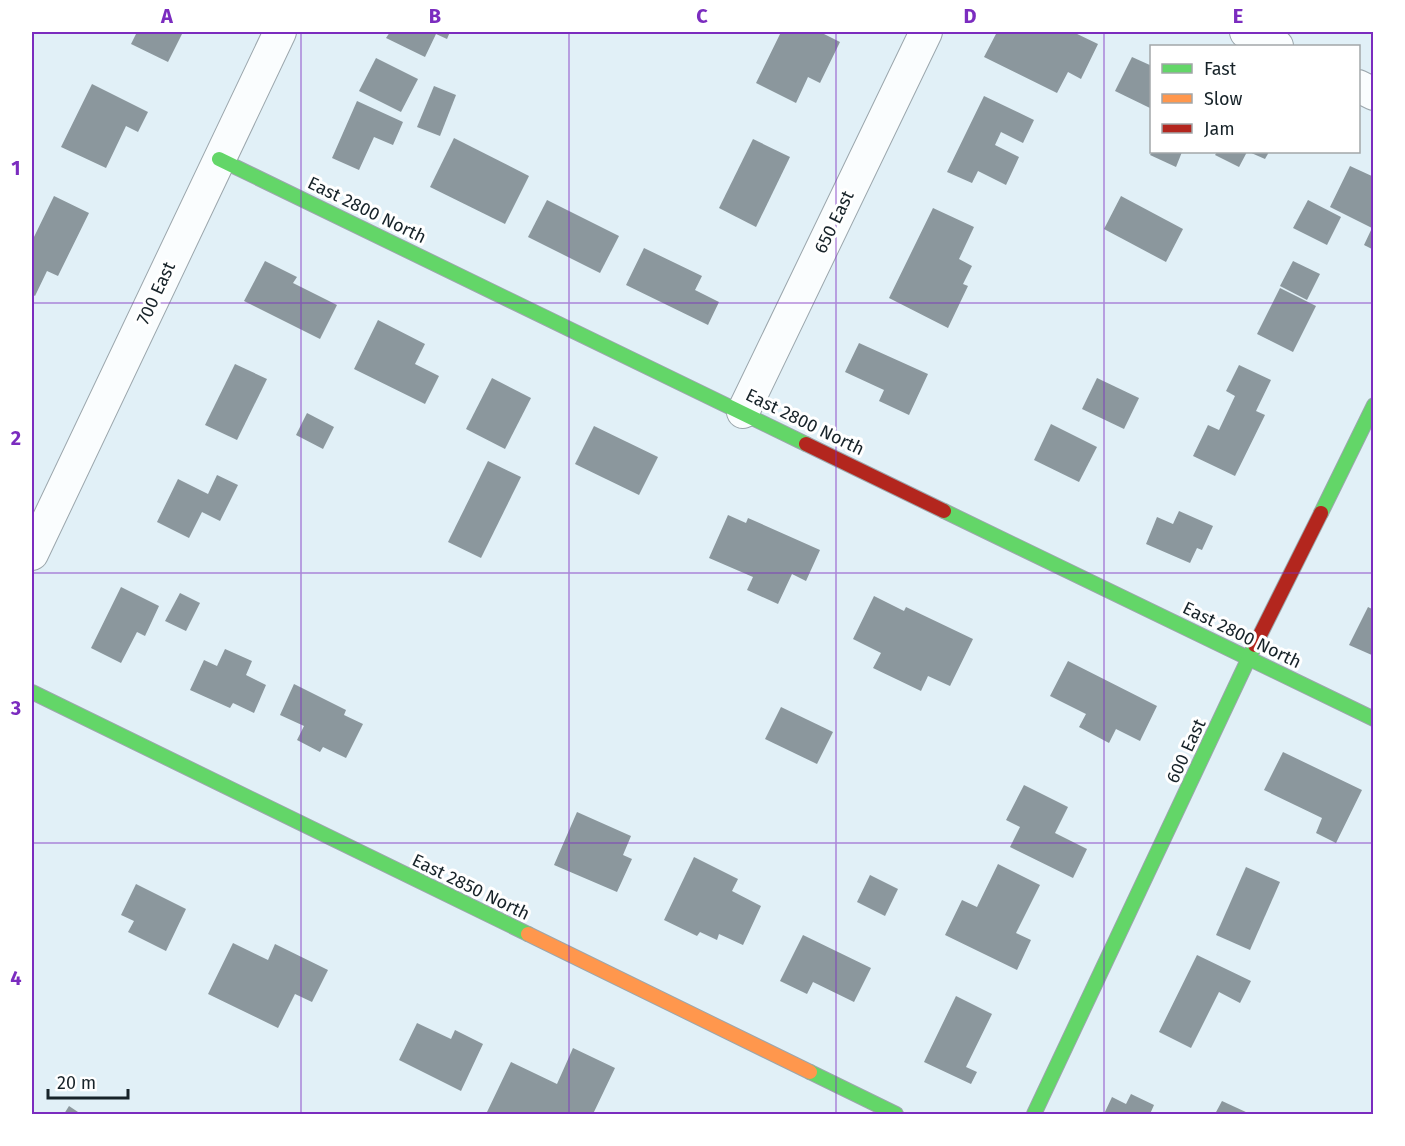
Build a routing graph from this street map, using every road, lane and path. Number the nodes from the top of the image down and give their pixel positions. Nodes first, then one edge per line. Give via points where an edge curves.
1 (280, 32) edge
2 (926, 32) edge
3 (1246, 32) edge
4 (1275, 45) edge
5 (1360, 87) edge
6 (1374, 94) edge
7 (219, 159) junction
8 (1374, 405) edge
9 (743, 411) junction
10 (32, 554) edge
11 (1250, 658) junction
12 (32, 692) edge
13 (1374, 719) edge
14 (896, 1114) edge
15 (1034, 1114) edge

1 - 7 street, 700 East
2 - 9 street, 650 East
3 - 4 street
5 - 6 street
7 - 9 street, East 2800 North
7 - 10 street, 700 East
8 - 11 street, 600 East
9 - 11 street, East 2800 North
11 - 13 street, East 2800 North
11 - 15 street, 600 East
12 - 14 street, East 2850 North

